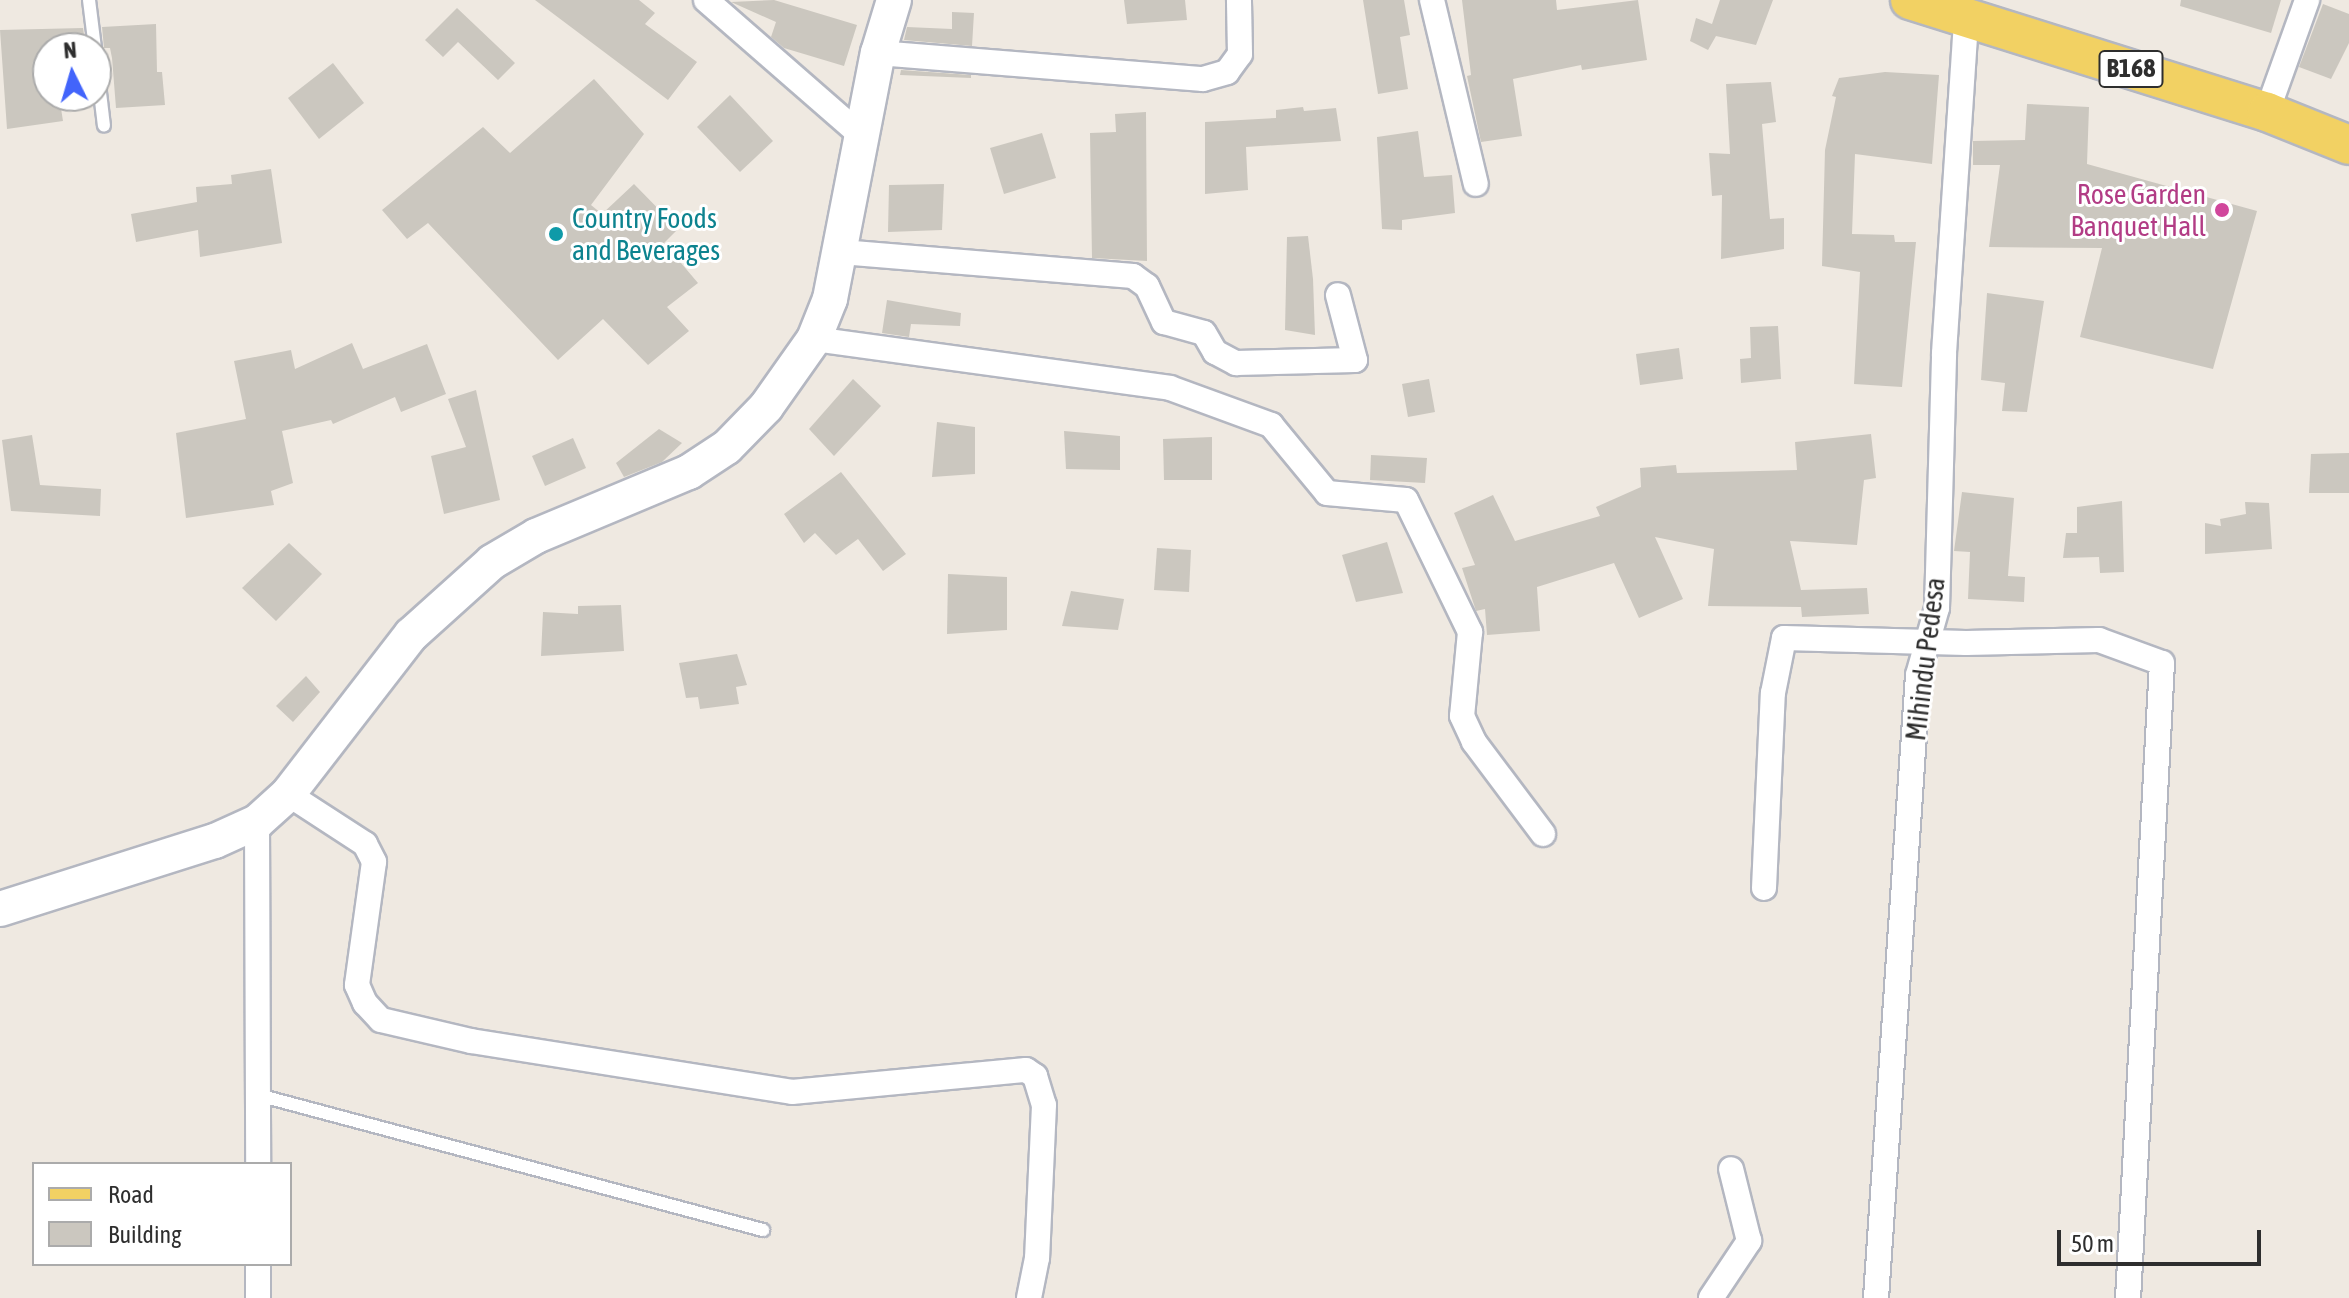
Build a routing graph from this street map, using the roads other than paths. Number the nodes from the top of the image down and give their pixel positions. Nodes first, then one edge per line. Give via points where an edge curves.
1 (89, 0) edge
2 (706, 0) edge
3 (894, 0) edge
4 (1239, 0) edge
5 (1432, 0) edge
6 (1910, 0) edge
7 (2307, 0) edge
8 (1966, 20) junction
9 (93, 32) edge
10 (878, 53) junction
11 (102, 112) edge
12 (2267, 112) junction
13 (104, 126) dead end
14 (862, 136) junction
15 (2349, 145) edge
16 (1476, 184) dead end
17 (841, 252) junction
18 (1338, 295) dead end
19 (814, 339) junction
20 (1927, 642) junction
21 (288, 794) junction
22 (257, 822) junction
23 (1543, 834) dead end
24 (1764, 888) dead end
25 (0, 908) edge
26 (258, 1095) junction
27 (258, 1162) edge
28 (1731, 1169) dead end
29 (763, 1230) dead end
30 (258, 1266) edge
31 (258, 1298) edge
32 (1029, 1298) edge
33 (1711, 1298) edge
34 (1876, 1298) edge
35 (2128, 1298) edge

1 - 9 lane
2 - 14 street
3 - 10 street
4 - 10 street via 1240,54 1227,72 1203,79
5 - 16 street
6 - 8 main road, B168
7 - 12 street
8 - 12 main road, B168
8 - 20 street, Mihindu Pedesa via 1944,353 1937,608
10 - 14 street
11 - 13 lane
12 - 15 main road, B168
14 - 17 street
17 - 18 street via 1133,276 1147,286 1164,322 1204,333 1215,352 1236,363 1355,360
17 - 19 street
19 - 21 street via 766,407 727,447 651,492 536,536 450,596 411,635
19 - 23 street via 1170,388 1271,425 1327,493 1406,500 1470,632 1462,716 1474,742
20 - 24 street via 1784,638 1773,693
20 - 34 street, Mihindu Pedesa via 1918,675
20 - 35 street via 2099,640 2162,663
21 - 22 street
21 - 32 street via 365,844 374,862 357,985 381,1020 471,1041 792,1092 1026,1070 1035,1076 1044,1105 1037,1258
22 - 25 street via 215,841
22 - 26 street
26 - 27 street
26 - 29 lane
28 - 33 street via 1749,1241
30 - 31 street

